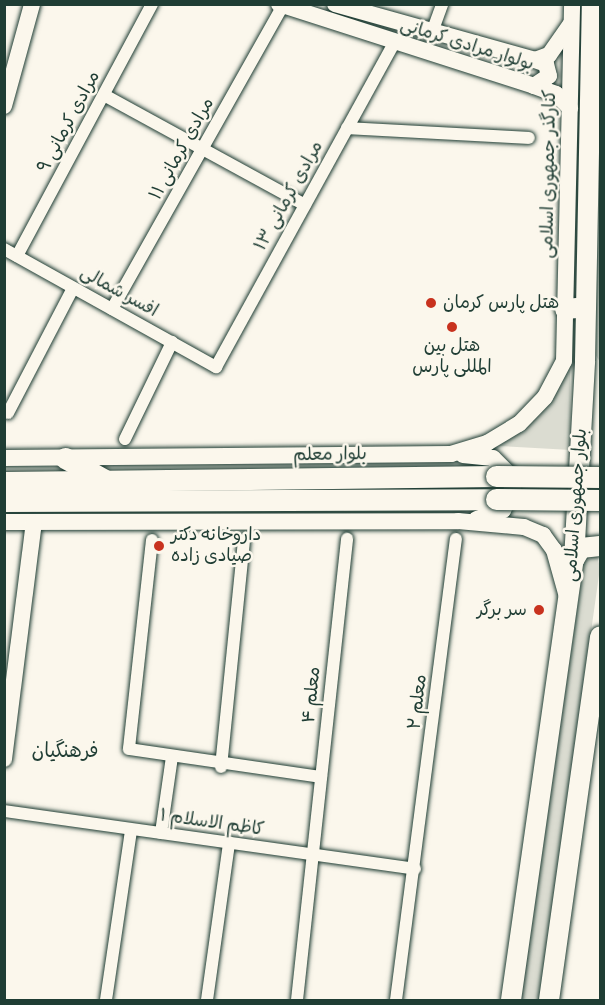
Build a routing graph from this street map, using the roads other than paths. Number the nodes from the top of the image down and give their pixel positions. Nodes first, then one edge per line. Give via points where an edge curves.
1 (32, 4) edge
2 (46, 4) edge
3 (152, 4) edge
4 (335, 4) edge
5 (441, 4) edge
6 (572, 4) edge
7 (592, 4) edge
8 (281, 5) edge
9 (572, 23) junction
10 (432, 35) junction
11 (27, 38) junction
12 (394, 44) junction
13 (534, 60) junction
14 (534, 86) junction
15 (104, 94) junction
16 (4, 106) edge
17 (570, 108) junction
18 (347, 128) junction
19 (529, 138) dead end
20 (202, 150) junction
21 (305, 205) junction
22 (4, 249) edge
23 (17, 256) junction
24 (74, 288) junction
25 (586, 307) junction
26 (112, 309) junction
27 (565, 309) junction
28 (172, 342) junction
29 (216, 367) joint
30 (8, 412) dead end
31 (125, 439) dead end
32 (451, 454) junction
33 (4, 458) edge
34 (65, 458) junction
35 (600, 477) edge
36 (106, 480) junction
37 (4, 482) edge
38 (580, 484) junction
39 (600, 500) edge
40 (4, 501) edge
41 (34, 501) junction
42 (600, 505) edge
43 (4, 508) edge
44 (458, 521) junction
45 (4, 522) edge
46 (34, 523) junction
47 (347, 539) dead end
48 (456, 539) dead end
49 (152, 540) dead end
50 (244, 540) dead end
51 (600, 546) edge
52 (574, 560) junction
53 (568, 601) junction
54 (600, 637) edge
55 (599, 654) edge
56 (172, 757) junction
57 (4, 759) edge
58 (221, 766) junction
59 (321, 777) junction
60 (4, 811) edge
61 (131, 830) junction
62 (161, 833) junction
63 (229, 843) junction
64 (313, 855) junction
65 (415, 869) junction
66 (106, 1000) edge
67 (207, 1000) edge
68 (297, 1000) edge
69 (396, 1000) edge
70 (511, 1000) edge
71 (549, 1000) edge

1 - 11 street
2 - 11 street
3 - 15 street, مرادی کرمانی ۹
4 - 10 street, بولوار مرادی کرمانی
5 - 10 street
6 - 9 street, کنارگذر جمهوری اسلامی
7 - 25 main road, بلوار جمهوری اسلامی
8 - 12 street, بولوار مرادی کرمانی
8 - 20 street, مرادی کرمانی ۱۱
9 - 13 street, بولوار مرادی کرمانی via 549,55
9 - 17 street, کنارگذر جمهوری اسلامی
10 - 13 street, بولوار مرادی کرمانی
11 - 16 street
12 - 14 street, بولوار مرادی کرمانی
12 - 18 street, مرادی کرمانی ۱۳
13 - 14 street via 549,70 546,82
14 - 17 street, بولوار مرادی کرمانی via 556,94
15 - 20 street
15 - 23 street, مرادی کرمانی ۹
17 - 27 street, کنارگذر جمهوری اسلامی
18 - 19 street
18 - 21 street, مرادی کرمانی ۱۳
20 - 21 street
20 - 26 street, مرادی کرمانی ۱۱
21 - 29 street, مرادی کرمانی ۱۳
22 - 23 street, افسر شمالی
23 - 24 street, افسر شمالی
24 - 26 street, افسر شمالی
24 - 30 street
25 - 27 main road
25 - 38 main road, بلوار جمهوری اسلامی
26 - 28 street, افسر شمالی
27 - 32 street, بلوار معلم via 564,361 545,396 504,434
28 - 29 street, افسر شمالی
28 - 31 street
32 - 34 street, بلوار معلم
32 - 44 street via 493,458 507,470 513,487 507,505 493,517
33 - 34 street, بلوار معلم
34 - 36 highway
35 - 36 highway, بلوار معلم, bridge
36 - 37 highway, بلوار معلم
38 - 42 main road
38 - 52 main road, بلوار جمهوری اسلامی
39 - 41 highway, bridge
40 - 41 highway
41 - 43 highway
44 - 46 street
44 - 53 street via 524,527 543,535 554,550
45 - 46 street
46 - 57 street
47 - 59 street, معلم ۴
48 - 65 street, معلم ۲
49 - 56 street via 129,749
50 - 58 street
51 - 52 main road via 581,548
52 - 53 main road, بلوار جمهوری اسلامی
53 - 70 main road, بلوار جمهوری اسلامی
54 - 55 main road
55 - 71 main road
56 - 58 street
56 - 62 street
58 - 59 street
59 - 64 street, معلم ۴
60 - 61 street, کاظم الاسلام ۱
61 - 62 street, کاظم الاسلام ۱
61 - 66 street
62 - 63 street, کاظم الاسلام ۱
63 - 64 street, کاظم الاسلام ۱
63 - 67 street
64 - 65 street, کاظم الاسلام ۱
64 - 68 street, معلم ۴
65 - 69 street, معلم ۲

